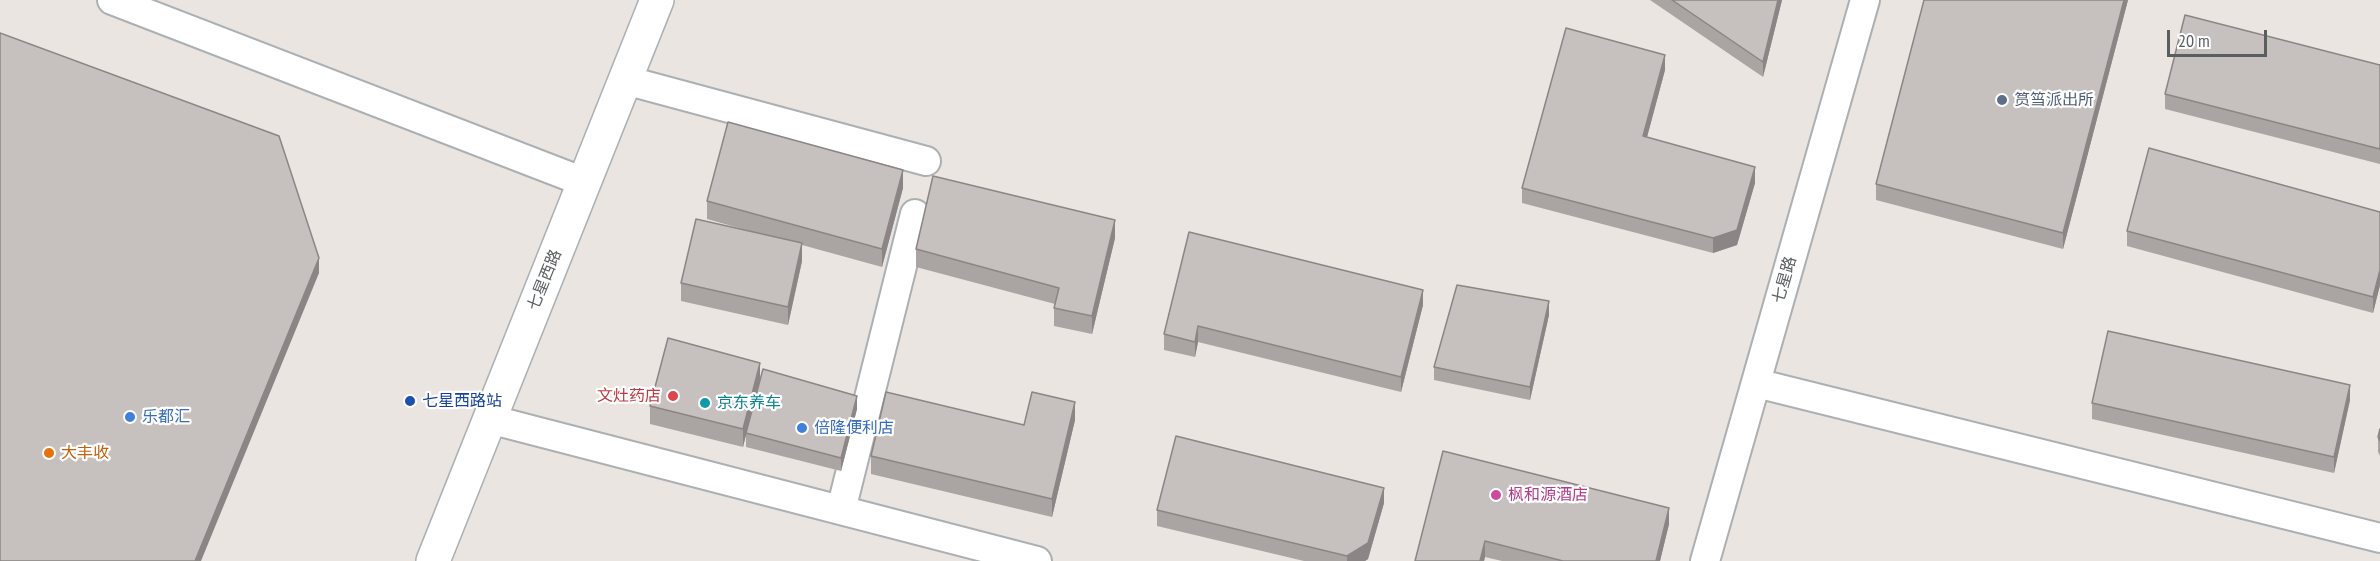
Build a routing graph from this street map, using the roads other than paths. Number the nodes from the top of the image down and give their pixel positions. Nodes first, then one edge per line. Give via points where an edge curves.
1 (112, 0) edge
2 (657, 0) edge
3 (1865, 0) edge
4 (625, 80) junction
5 (926, 161) dead end
6 (584, 182) junction
7 (915, 214) dead end
8 (1756, 383) junction
9 (489, 419) junction
10 (841, 510) junction
11 (2380, 538) edge
12 (434, 561) edge
13 (1036, 561) edge
14 (1705, 561) edge

1 - 6 street
2 - 4 main road, 七星西路
3 - 8 street, 七星路
4 - 5 street
4 - 6 main road, 七星西路
6 - 9 main road, 七星西路
7 - 10 street
8 - 11 street
8 - 14 street, 七星路
9 - 10 street
9 - 12 main road, 七星西路
10 - 13 street

